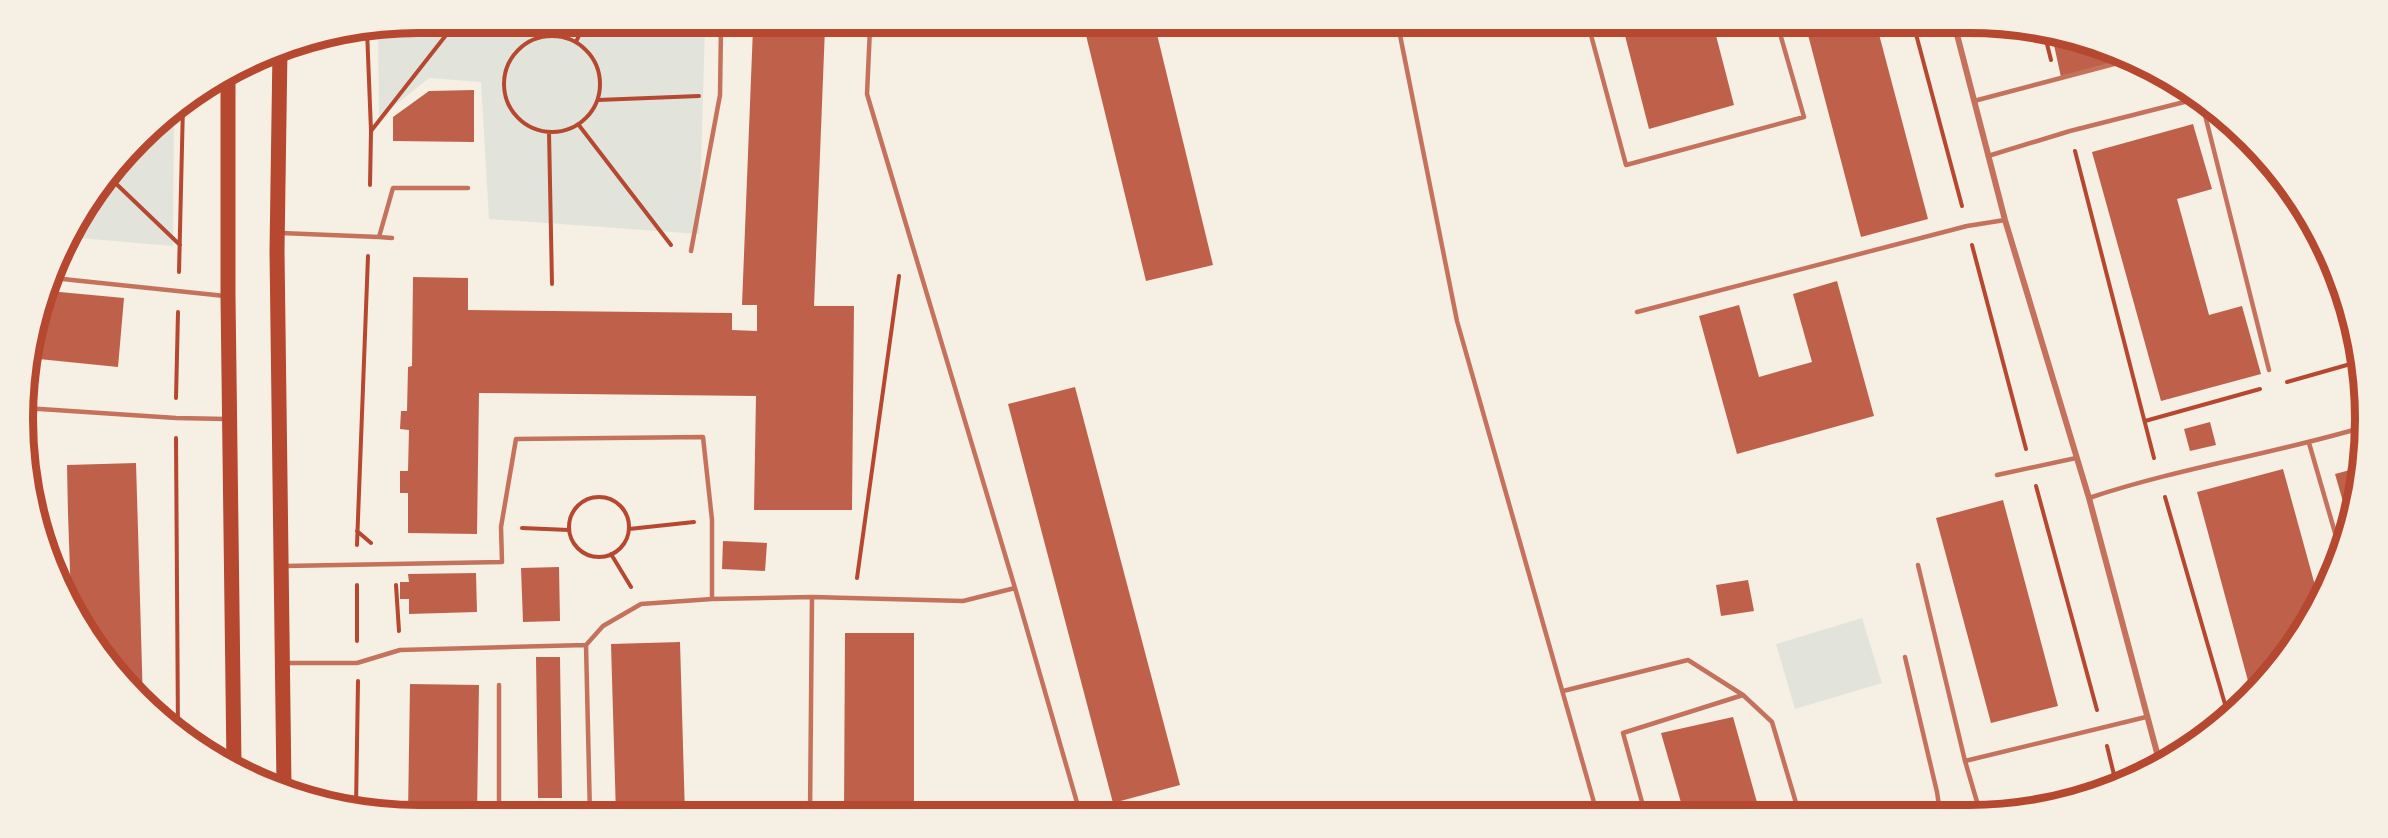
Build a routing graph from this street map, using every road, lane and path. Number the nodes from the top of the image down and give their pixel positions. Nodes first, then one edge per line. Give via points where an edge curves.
1 (448, 33) edge
2 (580, 33) edge
3 (721, 33) edge
4 (870, 33) edge
5 (1400, 33) edge
6 (1590, 33) edge
7 (1780, 33) edge
8 (1916, 33) edge
9 (1957, 33) edge
10 (367, 36) edge
11 (2046, 41) edge
12 (576, 42) junction
13 (280, 59) edge
14 (2119, 63) edge
15 (2056, 79) junction
16 (228, 84) edge
17 (720, 95) junction
18 (598, 100) junction
19 (1974, 101) junction
20 (2188, 101) edge
21 (2205, 114) edge
22 (578, 124) junction
23 (371, 131) junction
24 (2070, 131) junction
25 (549, 132) junction
26 (1989, 156) junction
27 (114, 182) edge
28 (468, 188) dead end
29 (370, 190) dead end
30 (2005, 220) junction
31 (1968, 226) junction
32 (277, 233) junction
33 (369, 237) junction
34 (379, 237) junction
35 (392, 238) dead end
36 (180, 246) dead end
37 (675, 251) dead end
38 (691, 251) dead end
39 (899, 272) dead end
40 (59, 279) edge
41 (552, 284) dead end
42 (228, 296) junction
43 (1637, 312) dead end
44 (2351, 364) edge
45 (2269, 370) dead end
46 (2284, 383) dead end
47 (2263, 389) dead end
48 (33, 409) edge
49 (230, 419) junction
50 (2145, 421) junction
51 (2355, 430) edge
52 (2309, 443) junction
53 (2076, 458) junction
54 (2031, 466) junction
55 (1997, 475) dead end
56 (2159, 477) junction
57 (2089, 498) junction
58 (712, 520) junction
59 (501, 527) junction
60 (629, 529) junction
61 (569, 530) junction
62 (357, 531) junction
63 (2336, 538) edge
64 (611, 554) junction
65 (395, 564) junction
66 (1918, 564) dead end
67 (357, 565) junction
68 (283, 566) junction
69 (1015, 588) junction
70 (812, 597) junction
71 (854, 598) junction
72 (712, 599) junction
73 (641, 604) junction
74 (586, 645) junction
75 (400, 650) junction
76 (1905, 657) dead end
77 (283, 663) junction
78 (357, 663) junction
79 (499, 685) dead end
80 (1563, 690) junction
81 (1743, 695) junction
82 (2226, 707) edge
83 (2146, 717) junction
84 (2102, 727) junction
85 (2165, 751) edge
86 (2157, 754) joint
87 (234, 757) edge
88 (1965, 761) junction
89 (2114, 777) edge
90 (284, 781) edge
91 (356, 800) edge
92 (498, 805) edge
93 (590, 805) edge
94 (810, 805) edge
95 (1078, 805) edge
96 (1595, 805) edge
97 (1643, 805) edge
98 (1797, 805) edge
99 (1939, 805) edge
100 (1978, 805) edge

1 - 23 path
2 - 12 path
3 - 17 lane
4 - 69 lane via 867,94
5 - 80 lane via 1457,321
6 - 7 lane via 1626,165 1804,117
8 - 31 path
9 - 19 street
10 - 23 path
11 - 15 path
12 - 18 path via 589,52 597,67
12 - 25 path via 561,36 528,41 507,64 504,95 510,109 520,121
13 - 32 main road
14 - 15 lane
15 - 19 lane
16 - 42 main road
17 - 18 path
17 - 38 lane
18 - 22 path
19 - 26 street
20 - 24 lane
21 - 45 lane
22 - 25 path via 564,131
22 - 37 path
23 - 29 path
24 - 26 lane
24 - 50 path
25 - 41 path
26 - 30 street
27 - 36 path
28 - 34 lane via 393,188
30 - 31 lane
30 - 53 street
31 - 43 lane
31 - 54 path
32 - 33 lane
32 - 68 main road
33 - 34 lane
33 - 62 path
34 - 35 lane
39 - 71 path
40 - 42 lane
42 - 49 main road
44 - 46 path
47 - 50 path
48 - 49 lane
49 - 87 main road
50 - 56 path
51 - 52 lane
52 - 56 lane
52 - 63 lane
53 - 54 lane
53 - 57 street
54 - 55 lane
54 - 84 path
56 - 57 lane
56 - 82 path
57 - 83 street
58 - 59 lane via 703,437 516,439
58 - 60 path
58 - 72 lane
59 - 61 path
59 - 65 lane via 502,562
60 - 61 path via 624,510 598,496 580,503 573,511
60 - 64 path via 623,544
61 - 64 path via 576,547 584,553
62 - 65 path
62 - 67 path
64 - 73 path
65 - 67 lane
65 - 75 path
66 - 88 lane
67 - 68 lane
67 - 78 path
68 - 77 main road
69 - 71 lane via 963,602
69 - 95 lane
70 - 71 lane
70 - 72 lane
70 - 94 lane
72 - 73 lane
73 - 74 lane via 603,626
74 - 75 lane
74 - 93 lane
75 - 78 lane
76 - 99 lane
77 - 78 lane
77 - 90 main road
78 - 91 path
79 - 92 lane
80 - 81 lane via 1688,660
80 - 96 lane
81 - 97 lane via 1623,733
81 - 98 lane via 1772,722
83 - 84 lane
83 - 86 street
84 - 88 lane
84 - 89 path
85 - 86 lane
88 - 100 lane

